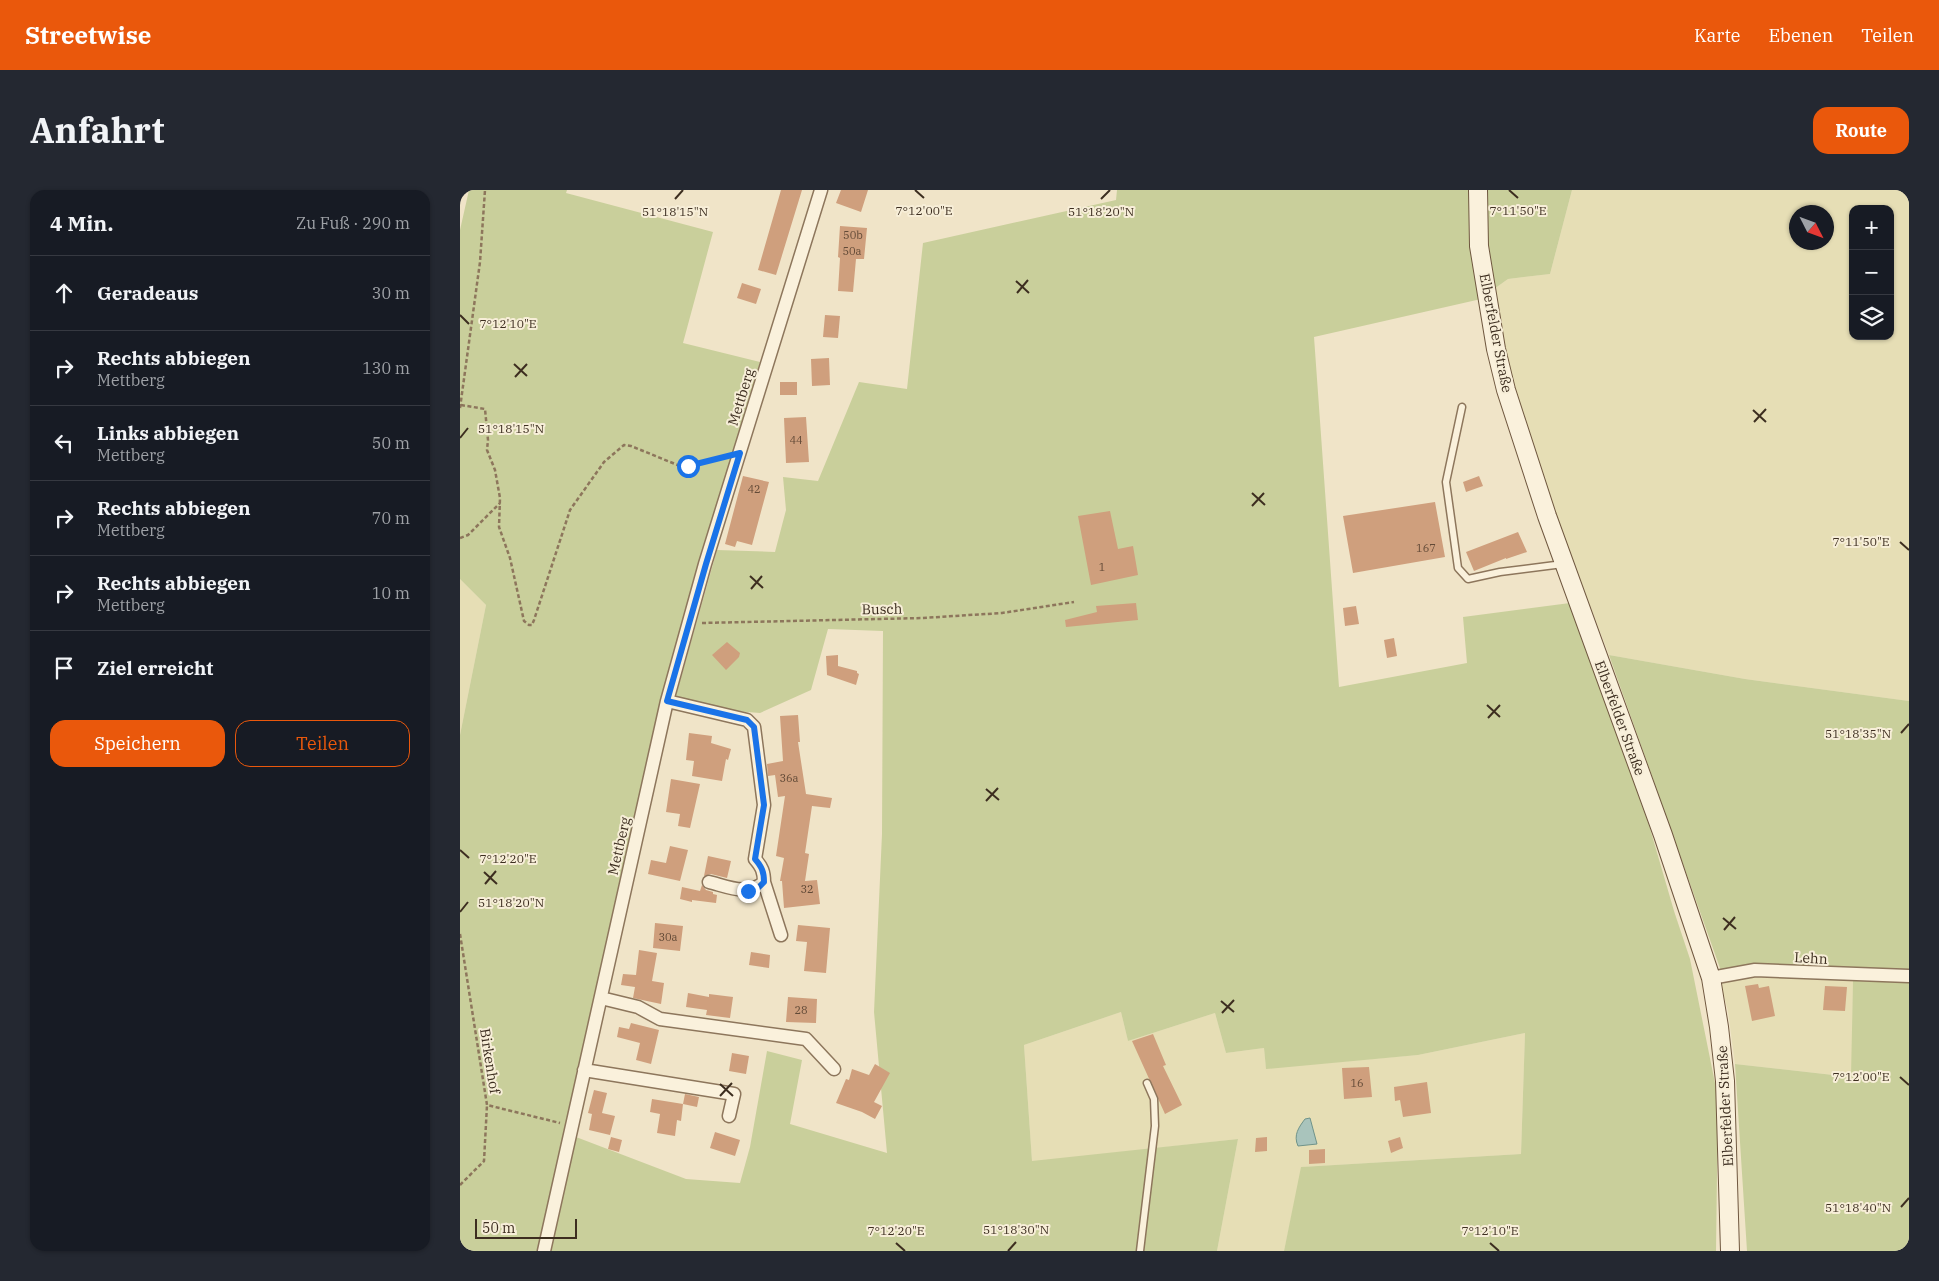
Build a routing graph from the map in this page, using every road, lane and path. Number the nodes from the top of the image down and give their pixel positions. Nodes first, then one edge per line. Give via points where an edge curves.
1 (485, 190) edge
2 (822, 190) edge
3 (1478, 190) edge
4 (460, 406) edge
5 (1462, 407) dead end
6 (740, 453) junction
7 (500, 503) junction
8 (460, 538) edge
9 (1564, 564) junction
10 (1074, 602) dead end
11 (688, 623) junction
12 (667, 701) junction
13 (709, 882) dead end
14 (764, 882) junction
15 (460, 934) edge
16 (781, 935) dead end
17 (1909, 976) edge
18 (1711, 978) junction
19 (601, 998) junction
20 (834, 1069) dead end
21 (584, 1070) junction
22 (1147, 1082) dead end
23 (487, 1105) junction
24 (729, 1116) dead end
25 (572, 1126) junction
26 (460, 1185) edge
27 (544, 1251) edge
28 (1140, 1251) edge
29 (1730, 1251) edge

1 - 4 path via 480,262
2 - 6 street, Mettberg
3 - 9 main road, Elberfelder Straße via 1479,246 1496,349 1506,390
4 - 7 path via 485,408 487,450 495,470
5 - 9 lane via 1446,482 1458,568 1468,579
6 - 7 path via 680,466 624,445 604,462 570,510 534,620 529,625 524,621 510,558 499,527
6 - 11 street, Mettberg
7 - 8 path via 468,535
9 - 18 main road, Elberfelder Straße via 1660,826
10 - 11 path, Busch via 1002,613 922,618
11 - 12 street, Mettberg
12 - 14 street via 747,720 754,727 764,805 755,859 761,866
12 - 19 street, Mettberg
13 - 14 street via 748,891
14 - 16 street
15 - 23 path, Birkenhof
17 - 18 street, Lehn via 1755,970
18 - 29 main road, Elberfelder Straße via 1725,1082
19 - 20 street via 638,1008 660,1019 806,1039
19 - 21 street, Mettberg
21 - 24 street via 734,1094
21 - 25 street, Mettberg
22 - 28 lane via 1154,1099 1155,1126
23 - 25 path, Birkenhof
23 - 26 path via 484,1161
25 - 27 street, Mettberg

